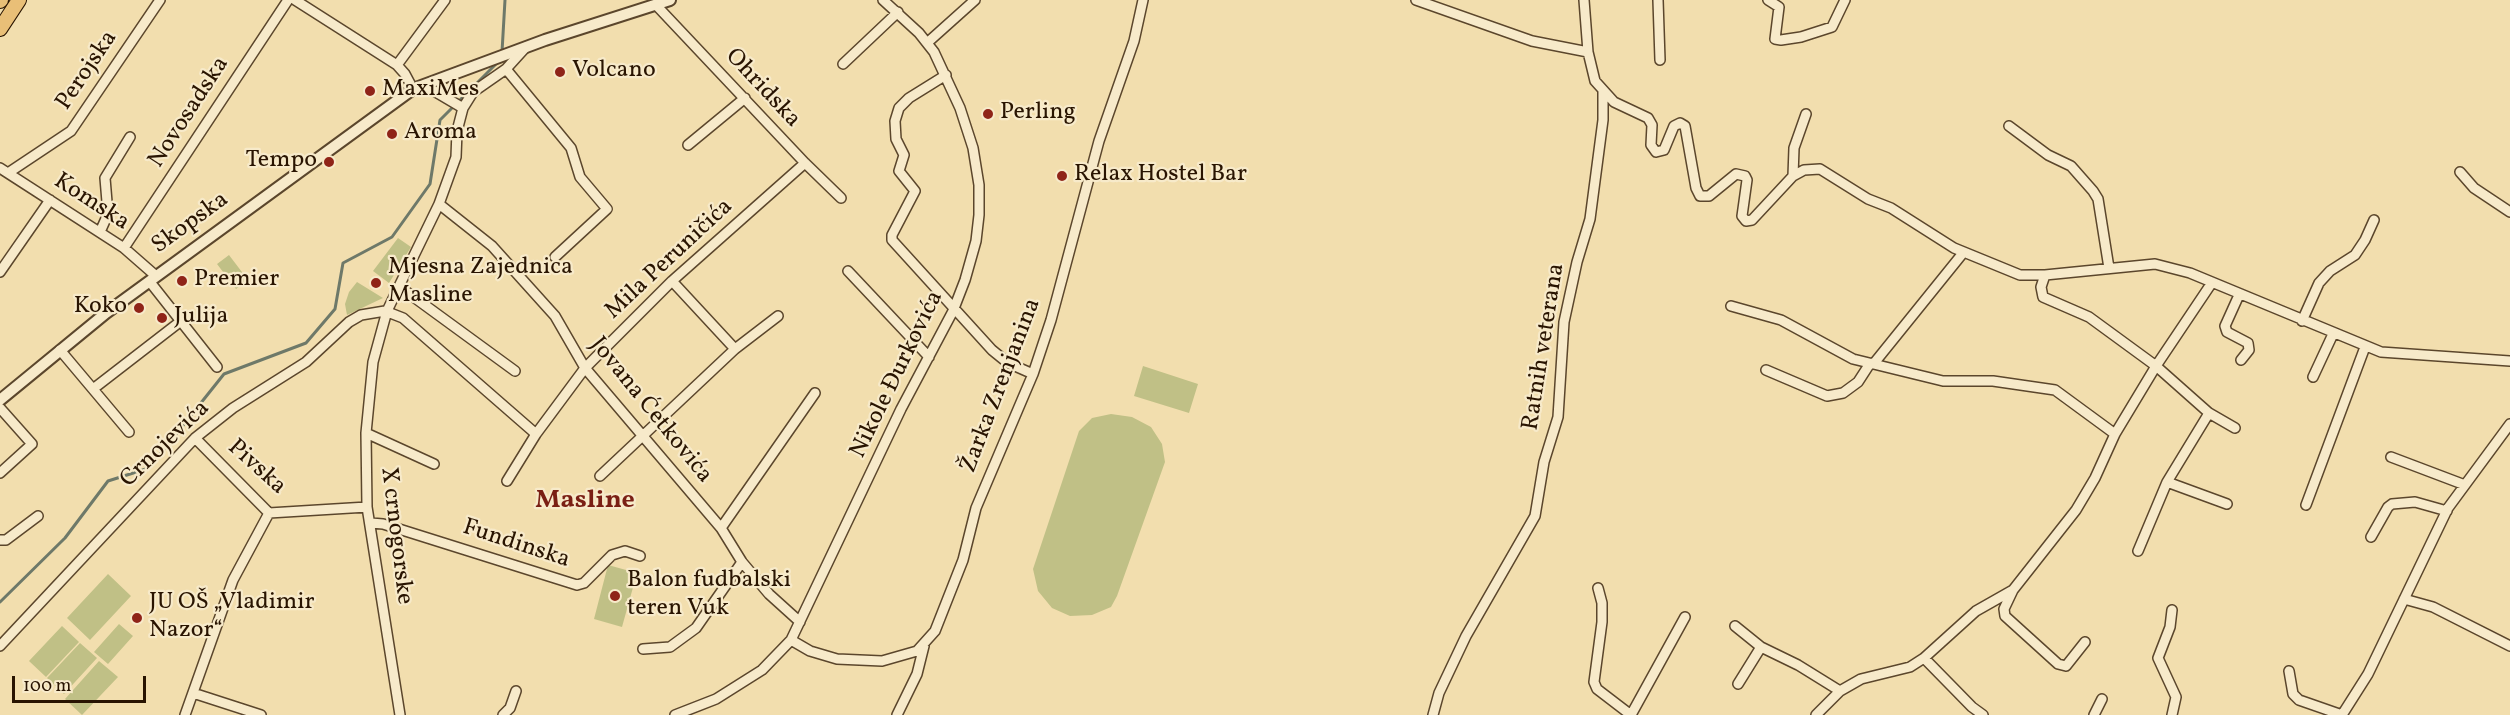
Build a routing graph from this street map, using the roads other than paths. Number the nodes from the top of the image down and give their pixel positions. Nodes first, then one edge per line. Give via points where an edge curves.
1 (19, 0) edge
2 (160, 0) edge
3 (288, 0) edge
4 (295, 0) edge
5 (445, 0) edge
6 (670, 0) edge
7 (883, 0) edge
8 (975, 0) edge
9 (1143, 0) edge
10 (1416, 0) edge
11 (1584, 0) edge
12 (1658, 0) edge
13 (1768, 0) edge
14 (1845, 0) edge
15 (656, 5) junction
16 (898, 12) junction
17 (0, 29) edge
18 (927, 43) junction
19 (525, 47) junction
20 (1588, 52) junction
21 (1660, 60) dead end
22 (843, 64) dead end
23 (397, 65) junction
24 (506, 69) junction
25 (946, 75) junction
26 (419, 87) junction
27 (1603, 92) junction
28 (744, 98) junction
29 (460, 107) junction
30 (1806, 114) dead end
31 (2009, 126) dead end
32 (130, 137) dead end
33 (688, 145) dead end
34 (805, 163) junction
35 (4, 170) edge
36 (2460, 172) dead end
37 (1793, 176) junction
38 (841, 198) dead end
39 (50, 200) junction
40 (439, 204) junction
41 (2510, 212) edge
42 (2374, 220) dead end
43 (100, 232) junction
44 (124, 248) junction
45 (1963, 253) junction
46 (555, 257) dead end
47 (2109, 268) junction
48 (848, 271) dead end
49 (0, 272) edge
50 (2045, 275) junction
51 (153, 279) junction
52 (672, 281) junction
53 (2211, 284) junction
54 (400, 287) junction
55 (2239, 295) junction
56 (1731, 306) dead end
57 (387, 311) junction
58 (953, 311) junction
59 (778, 316) dead end
60 (181, 321) junction
61 (2302, 321) junction
62 (2333, 334) junction
63 (2365, 347) junction
64 (735, 349) junction
65 (60, 350) junction
66 (928, 357) junction
67 (2241, 360) dead end
68 (2510, 361) edge
69 (1875, 363) junction
70 (2156, 366) junction
71 (218, 367) dead end
72 (585, 368) junction
73 (1766, 370) dead end
74 (515, 371) dead end
75 (1033, 374) junction
76 (2313, 377) dead end
77 (93, 389) junction
78 (815, 393) dead end
79 (0, 400) edge
80 (0, 408) edge
81 (2209, 413) junction
82 (2510, 424) edge
83 (2235, 428) dead end
84 (129, 432) dead end
85 (366, 433) junction
86 (536, 434) junction
87 (2115, 434) junction
88 (642, 437) junction
89 (195, 438) junction
90 (2391, 457) dead end
91 (434, 464) dead end
92 (0, 474) edge
93 (600, 477) dead end
94 (507, 481) dead end
95 (2167, 482) junction
96 (2465, 485) junction
97 (2227, 504) dead end
98 (2306, 505) dead end
99 (367, 507) junction
100 (2447, 511) junction
101 (269, 513) junction
102 (38, 516) dead end
103 (371, 523) junction
104 (721, 528) junction
105 (2371, 537) dead end
106 (0, 540) edge
107 (2138, 551) dead end
108 (640, 556) dead end
109 (742, 562) junction
110 (1598, 588) dead end
111 (2013, 590) junction
112 (2404, 599) junction
113 (2172, 609) dead end
114 (1685, 617) dead end
115 (800, 622) junction
116 (1735, 626) dead end
117 (791, 640) junction
118 (2085, 642) dead end
119 (0, 646) edge
120 (924, 646) junction
121 (2510, 646) edge
122 (1761, 647) junction
123 (643, 648) dead end
124 (1924, 658) junction
125 (2289, 671) dead end
126 (1738, 684) dead end
127 (516, 691) dead end
128 (1840, 691) junction
129 (193, 693) junction
130 (2102, 699) dead end
131 (185, 715) edge
132 (261, 715) edge
133 (400, 715) edge
134 (503, 715) edge
135 (675, 715) edge
136 (897, 715) edge
137 (1433, 715) edge
138 (1631, 715) edge
139 (1816, 715) edge
140 (1983, 715) edge
141 (2094, 715) edge
142 (2172, 715) edge
143 (2342, 715) edge

1 - 17 main road
2 - 35 street, Perojska via 71,131
3 - 44 street, Novosadska
4 - 23 street
5 - 23 street
6 - 15 street, Skopska
7 - 16 street, Nikole Đurkovića
8 - 18 street
9 - 75 street, Žarka Zrenjanina
10 - 20 street via 1532,41
11 - 20 street, Ratnih veterana
12 - 21 street
13 - 14 street via 1779,7 1775,39 1781,40 1801,38 1832,27
15 - 19 street, Skopska
15 - 28 street, Ohridska
16 - 18 street, Nikole Đurkovića
16 - 22 street
18 - 25 street, Nikole Đurkovića
19 - 24 street, X crnogorske
19 - 26 street, Skopska
20 - 27 street, Ratnih veterana via 1594,81
23 - 26 street
24 - 29 street, X crnogorske via 473,92
24 - 46 street via 571,148 580,177 607,209
25 - 58 street, Nikole Đurkovića via 974,148 980,193 976,241
25 - 58 street via 909,98 899,108 895,120 903,151 899,171 915,191 892,240
26 - 29 street
26 - 51 street, Skopska
27 - 37 street via 1614,102 1648,118 1652,124 1651,145 1656,152 1664,150 1674,126 1685,126 1700,196 1709,196 1736,174 1745,176 1742,216 1746,221 1752,220
27 - 137 street, Ratnih veterana via 1590,219 1576,262 1564,322 1558,417 1544,462 1535,516 1461,645
28 - 33 street
28 - 34 street, Ohridska
29 - 40 street, X crnogorske via 456,157
30 - 37 street via 1794,148
31 - 47 street via 2048,155 2071,166 2087,182 2098,199
32 - 43 street via 105,178 108,214
34 - 38 street, Ohridska
34 - 52 street, Mila Peruničića
35 - 39 street, Komska
36 - 41 street via 2474,188
37 - 45 street via 1810,169 1825,171
39 - 43 street, Komska
39 - 49 street
40 - 54 street, X crnogorske
40 - 72 street, Jovana Ćetkovića via 492,246 555,316
42 - 61 street via 2355,255 2319,283
43 - 44 street, Komska
44 - 51 street, Komska
45 - 50 street via 2020,275
45 - 69 street
47 - 50 street
47 - 53 street via 2155,264 2190,273
48 - 66 street
50 - 70 street via 2041,294 2047,300 2089,317
51 - 60 street, Komska
51 - 65 street, Skopska
52 - 64 street
52 - 72 street, Mila Peruničića
53 - 55 street
53 - 70 street
54 - 57 street, X crnogorske
54 - 74 street
55 - 61 street
55 - 67 street via 2225,326 2227,332 2248,343 2249,350
56 - 69 street via 1781,320 1853,359
57 - 85 street, X crnogorske via 373,363
57 - 86 street via 403,318
57 - 89 street, Crnojevića via 354,319 306,362 233,408
58 - 66 street, Nikole Đurkovića
58 - 75 street via 999,356
59 - 64 street
60 - 71 street, Komska
60 - 77 street
61 - 62 street
62 - 63 street
62 - 76 street
63 - 68 street via 2397,355
63 - 98 street
64 - 88 street
65 - 77 street
65 - 79 street, Skopska
66 - 115 street, Nikole Đurkovića
69 - 73 street via 1869,365 1858,382 1834,396
69 - 87 street via 1943,381 1993,381 2055,390
70 - 81 street
70 - 87 street
72 - 86 street, Mila Peruničića
72 - 88 street, Jovana Ćetkovića
75 - 120 street, Žarka Zrenjanina via 976,508 945,610
77 - 84 street
78 - 104 street
80 - 92 street via 32,444
81 - 83 street
81 - 95 street
82 - 96 street
85 - 91 street
85 - 99 street, X crnogorske
86 - 94 street, Mila Peruničića
87 - 111 street via 2096,478 2076,510
88 - 93 street
88 - 104 street, Jovana Ćetkovića
89 - 101 street, Pivska
89 - 119 street, Crnojevića
90 - 96 street
95 - 97 street
95 - 107 street
96 - 100 street
99 - 101 street, Pivska
99 - 103 street, X crnogorske
100 - 105 street via 2415,502 2392,504
100 - 112 street
101 - 129 street via 233,580
102 - 106 street via 6,540
103 - 108 street, Fundinska via 577,585 584,583 612,555 625,552
103 - 133 street, X crnogorske
104 - 109 street, Jovana Ćetkovića
109 - 115 street, Jovana Ćetkovića
109 - 123 street via 696,628 670,647
110 - 138 street via 1602,622 1594,682
111 - 118 street via 2004,609 2005,616 2058,664 2066,666
111 - 124 street via 1976,611
112 - 121 street via 2433,607
112 - 143 street via 2368,674
113 - 142 street via 2170,627 2158,658 2176,697
114 - 138 street
115 - 117 street, Nikole Đurkovića
116 - 122 street
117 - 120 street via 822,656 854,661 890,660
117 - 135 street, Nikole Đurkovića via 762,670 716,699
120 - 136 street, Žarka Zrenjanina
122 - 126 street
122 - 128 street
124 - 128 street via 1910,667 1861,680
124 - 140 street
125 - 143 street via 2293,694 2299,700
127 - 134 street
128 - 139 street
129 - 131 street
129 - 132 street
130 - 141 street

